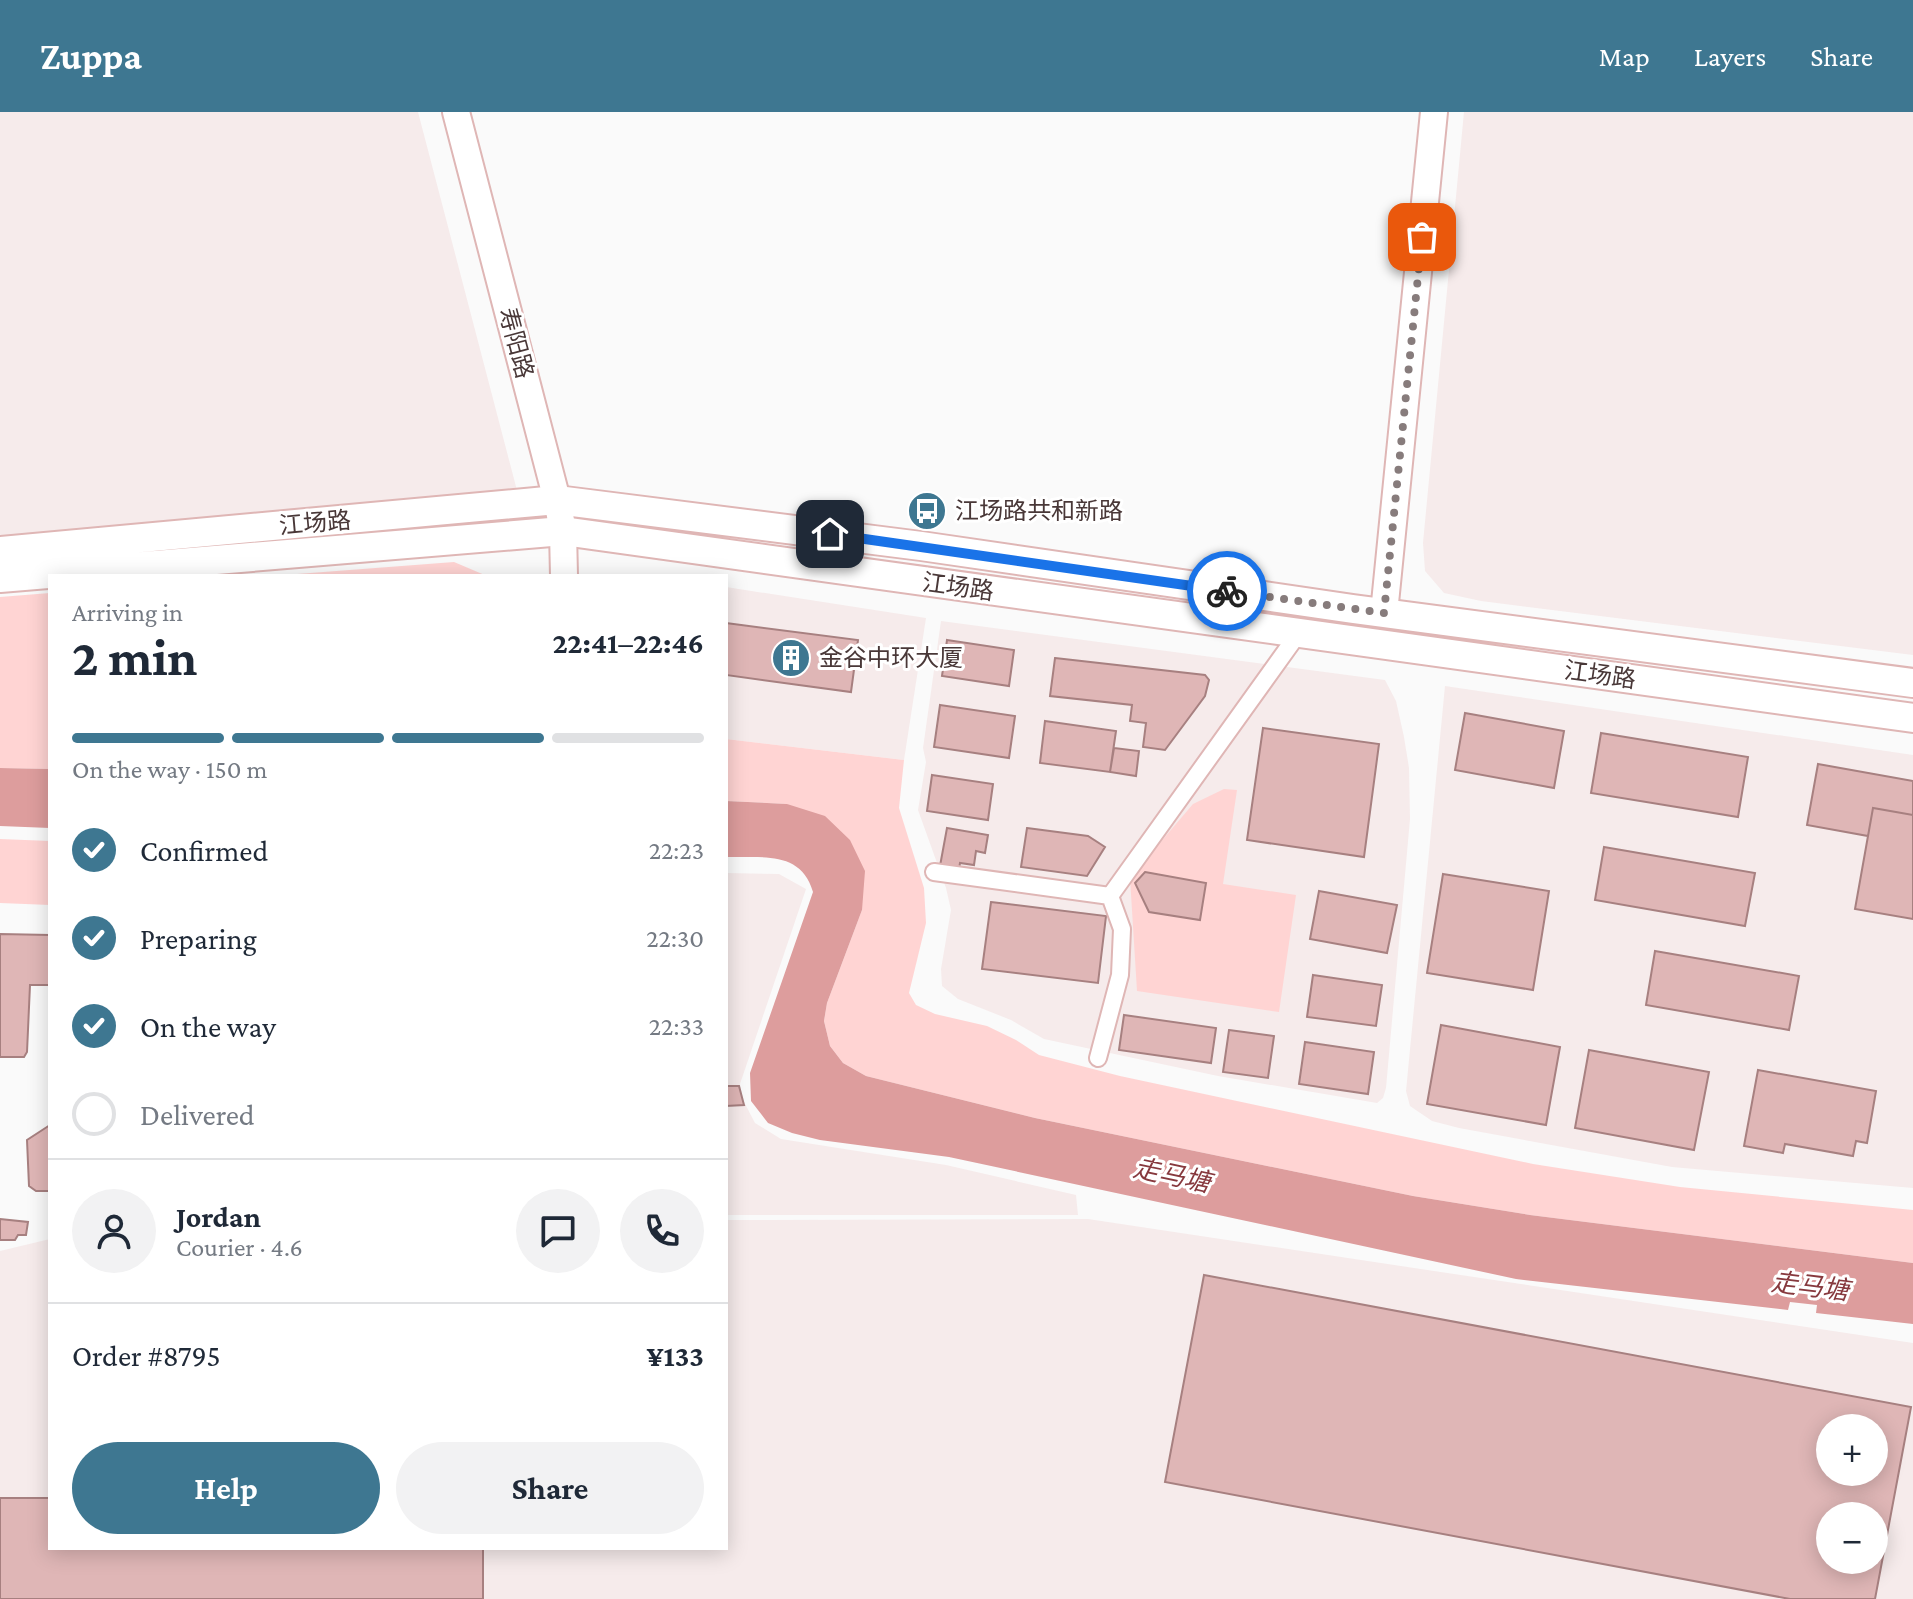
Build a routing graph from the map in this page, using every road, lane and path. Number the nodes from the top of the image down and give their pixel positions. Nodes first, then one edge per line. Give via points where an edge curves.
1 (456, 112) edge
2 (1434, 112) edge
3 (557, 500) junction
4 (563, 531) junction
5 (0, 551) edge
6 (564, 574) edge
7 (0, 578) edge
8 (1384, 613) junction
9 (1298, 634) junction
10 (1913, 683) edge
11 (1913, 718) edge
12 (934, 872) dead end
13 (1110, 896) junction
14 (1098, 1058) dead end

1 - 3 street, 寿阳路
2 - 8 street
3 - 4 street, 寿阳路
3 - 5 main road, 江场路
3 - 8 main road, 江场路
4 - 6 street, 寿阳路
4 - 7 main road, 江场路
4 - 9 main road, 江场路
8 - 10 main road, 江场路
9 - 11 main road, 江场路
9 - 13 street
12 - 13 street
13 - 14 street via 1122,929 1120,975

